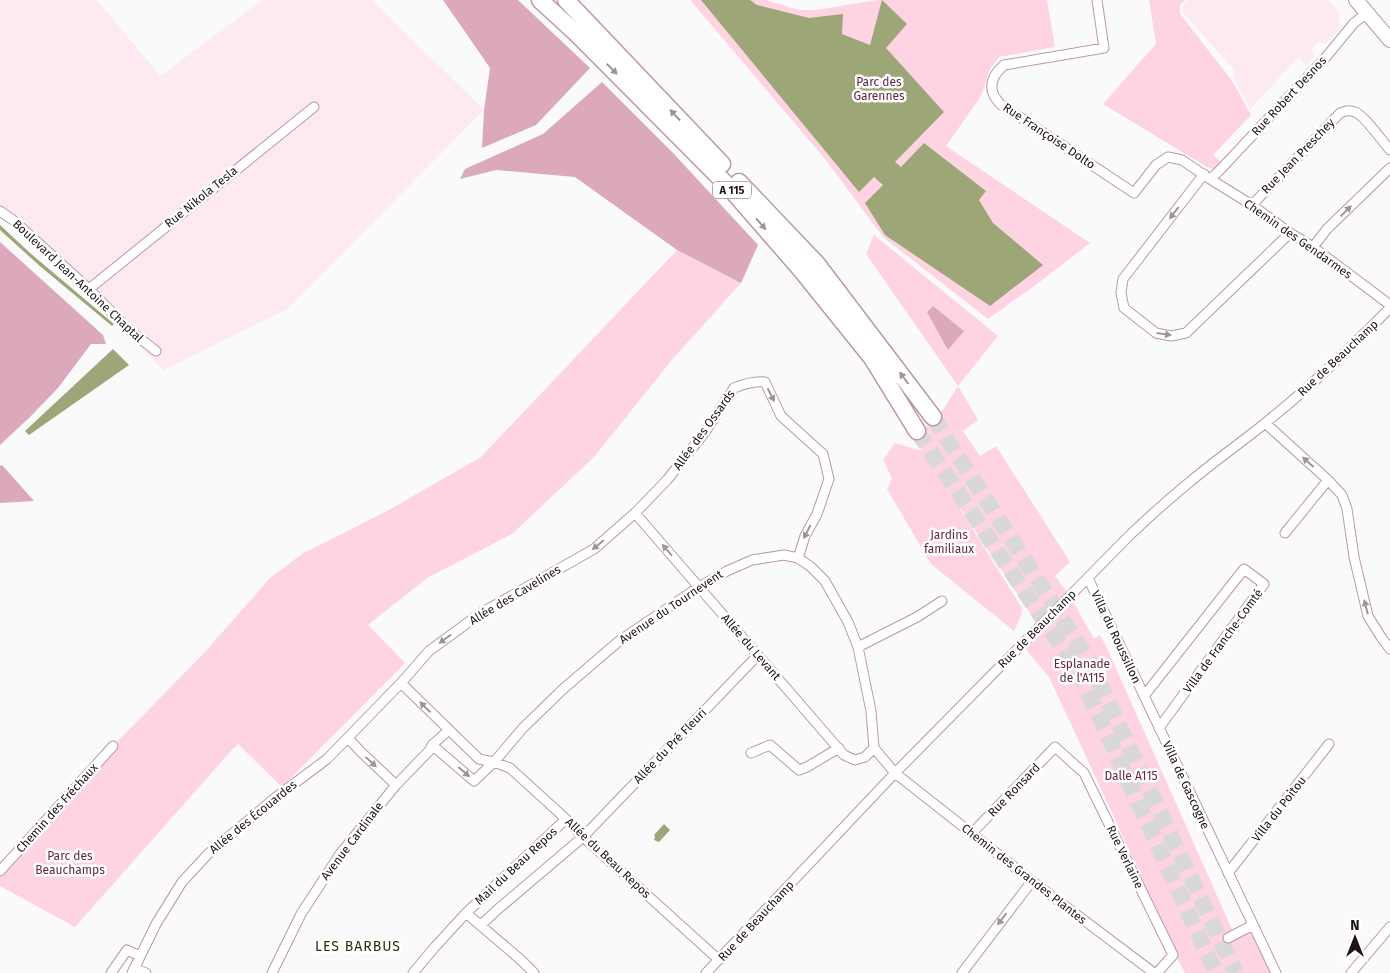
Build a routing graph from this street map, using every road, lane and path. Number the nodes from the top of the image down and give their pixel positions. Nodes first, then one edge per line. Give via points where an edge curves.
1 (529, 0) edge
2 (540, 0) edge
3 (566, 0) edge
4 (1097, 0) edge
5 (1356, 0) edge
6 (1367, 13) junction
7 (578, 35) junction
8 (1390, 40) edge
9 (314, 107) dead end
10 (1390, 150) edge
11 (1390, 168) edge
12 (1207, 177) junction
13 (1252, 205) junction
14 (0, 211) edge
15 (1290, 233) junction
16 (1313, 247) junction
17 (89, 289) junction
18 (1390, 307) edge
19 (156, 351) dead end
20 (933, 417) tunnel mouth
21 (1265, 423) junction
22 (917, 431) tunnel mouth
23 (1328, 480) junction
24 (635, 514) junction
25 (1285, 533) dead end
26 (798, 558) junction
27 (1088, 578) junction
28 (699, 587) junction
29 (942, 601) dead end
30 (858, 647) junction
31 (1390, 649) edge
32 (758, 655) junction
33 (401, 683) junction
34 (1144, 696) junction
35 (1159, 728) junction
36 (449, 730) junction
37 (348, 738) junction
38 (1329, 744) dead end
39 (432, 745) junction
40 (113, 746) dead end
41 (1055, 747) joint
42 (839, 748) junction
43 (874, 748) junction
44 (750, 753) dead end
45 (494, 762) junction
46 (895, 773) junction
47 (396, 785) junction
48 (566, 819) junction
49 (972, 833) junction
50 (583, 837) junction
51 (0, 871) edge
52 (1228, 873) junction
53 (1032, 881) junction
54 (466, 914) junction
55 (481, 925) junction
56 (1253, 925) junction
57 (1390, 926) edge
58 (1228, 938) dead end
59 (140, 956) junction
60 (719, 960) junction
61 (133, 971) edge
62 (111, 973) edge
63 (146, 973) edge
64 (272, 973) edge
65 (413, 973) edge
66 (534, 973) edge
67 (706, 973) edge
68 (962, 973) edge
69 (1155, 973) edge
70 (1276, 973) edge
71 (1351, 973) edge

1 - 7 highway
2 - 7 highway, A 115
20 -> 3 highway, A 115 via 816,264
4 - 12 street, Rue Françoise Dolto via 1104,48 1004,65 995,72 992,93 1000,104 1134,193 1156,165 1168,157 1182,160
5 - 6 main road
6 - 8 main road
6 - 12 street, Rue Robert Desnos via 1354,23 1219,171
7 -> 22 highway, A 115 via 730,188 802,271 872,358
9 - 17 street, Rue Nikola Tesla
10 - 13 street, Rue Jean Preschey via 1363,117 1356,112 1344,111
16 -> 11 street via 1328,228
12 - 13 street, Chemin des Gendarmes
12 -> 15 street, Rue Robert Desnos via 1122,279 1120,293 1124,308 1156,333 1171,336 1186,333
13 - 15 street, Chemin des Gendarmes
14 - 17 street, Boulevard Jean-Antoine Chaptal
15 - 16 street, Chemin des Gendarmes
16 - 18 street, Chemin des Gendarmes
17 - 19 street, Boulevard Jean-Antoine Chaptal via 128,329
18 - 21 street, Rue de Beauchamp via 1303,392
23 -> 21 street
21 - 27 street, Rue de Beauchamp via 1163,504
23 - 25 street
31 -> 23 street via 1368,616 1345,500
24 -> 26 street, Allée des Ossards via 705,432 734,388 764,382 782,416 823,454 829,479
28 -> 24 street, Allée du Levant
24 -> 33 street, Allée des Cavelines via 594,549 481,613 429,651
26 - 28 street, Avenue du Tournevent via 784,555 752,560
26 - 30 street via 825,581
27 - 34 street, Villa du Roussillon
27 - 46 street, Rue de Beauchamp
28 - 32 street, Allée du Levant
28 - 45 street, Avenue du Tournevent via 604,654 522,728
29 - 30 street
30 - 43 street via 871,711
32 - 42 street, Allée du Levant
32 - 50 street, Allée du Pré Fleuri
36 -> 33 street, Allée du Beau Repos
33 - 37 street, Allée des Écouardes
34 - 35 street, Villa de Gascogne
34 - 35 street, Villa de Franche-Comté via 1244,569 1264,584
35 - 52 street, Villa de Gascogne
36 - 39 street, Avenue Cardinale
36 - 45 street, Allée du Beau Repos via 479,759
37 -> 47 street
37 - 59 street, Allée des Écouardes via 327,759 207,855 182,882
38 - 52 street, Villa du Poitou
39 -> 45 street, Avenue du Tournevent via 474,782
39 - 47 street, Avenue Cardinale
40 - 51 street, Chemin des Fréchaux
41 - 49 street, Rue Ronsard
41 - 69 street, Rue Verlaine via 1084,773 1172,955
42 - 43 street, Allée du Levant via 844,755 855,760 865,757
42 - 44 street via 799,770 770,745
43 - 46 street
45 - 48 street, Allée du Beau Repos via 510,768
46 - 49 street, Chemin des Grandes Plantes
46 - 60 street, Rue de Beauchamp
47 - 64 street, Avenue Cardinale via 340,854 301,914
48 - 50 street, Allée du Beau Repos
48 - 54 street, Mail du Beau Repos
49 - 53 street, Chemin des Grandes Plantes
50 - 55 street, Mail du Beau Repos
50 - 60 street, Allée du Beau Repos
52 - 56 street, Villa de Gascogne
53 -> 68 street
53 - 69 street, Chemin des Grandes Plantes
54 - 55 street
54 - 65 street, Mail du Beau Repos
55 - 66 street
56 - 58 street
56 - 70 street, Villa de Gascogne
57 - 71 street
59 - 61 street, Allée des Écouardes
59 - 62 street via 127,950
60 - 67 street, Rue de Beauchamp
61 - 63 street

